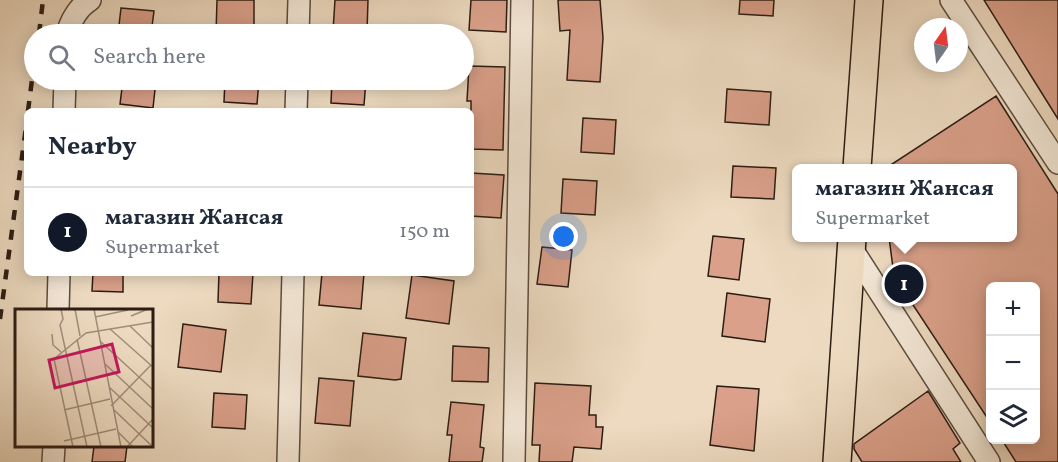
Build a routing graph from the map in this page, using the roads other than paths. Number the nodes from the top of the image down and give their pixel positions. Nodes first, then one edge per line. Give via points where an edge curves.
1 (299, 0) edge
2 (522, 0) edge
3 (869, 0) edge
4 (951, 0) edge
5 (87, 2) edge
6 (70, 24) edge
7 (298, 24) edge
8 (65, 90) edge
9 (297, 90) edge
10 (64, 108) edge
11 (296, 108) edge
12 (857, 164) edge
13 (1058, 164) edge
14 (852, 243) edge
15 (59, 276) edge
16 (293, 276) edge
17 (58, 309) edge
18 (54, 447) edge
19 (53, 462) edge
20 (288, 462) edge
21 (514, 462) edge
22 (837, 462) edge
23 (989, 462) edge

1 - 7 street
2 - 21 street
3 - 12 main road
4 - 13 street
5 - 6 street
8 - 10 street
9 - 11 street
14 - 22 main road
14 - 23 street
15 - 17 street
16 - 20 street
18 - 19 street

